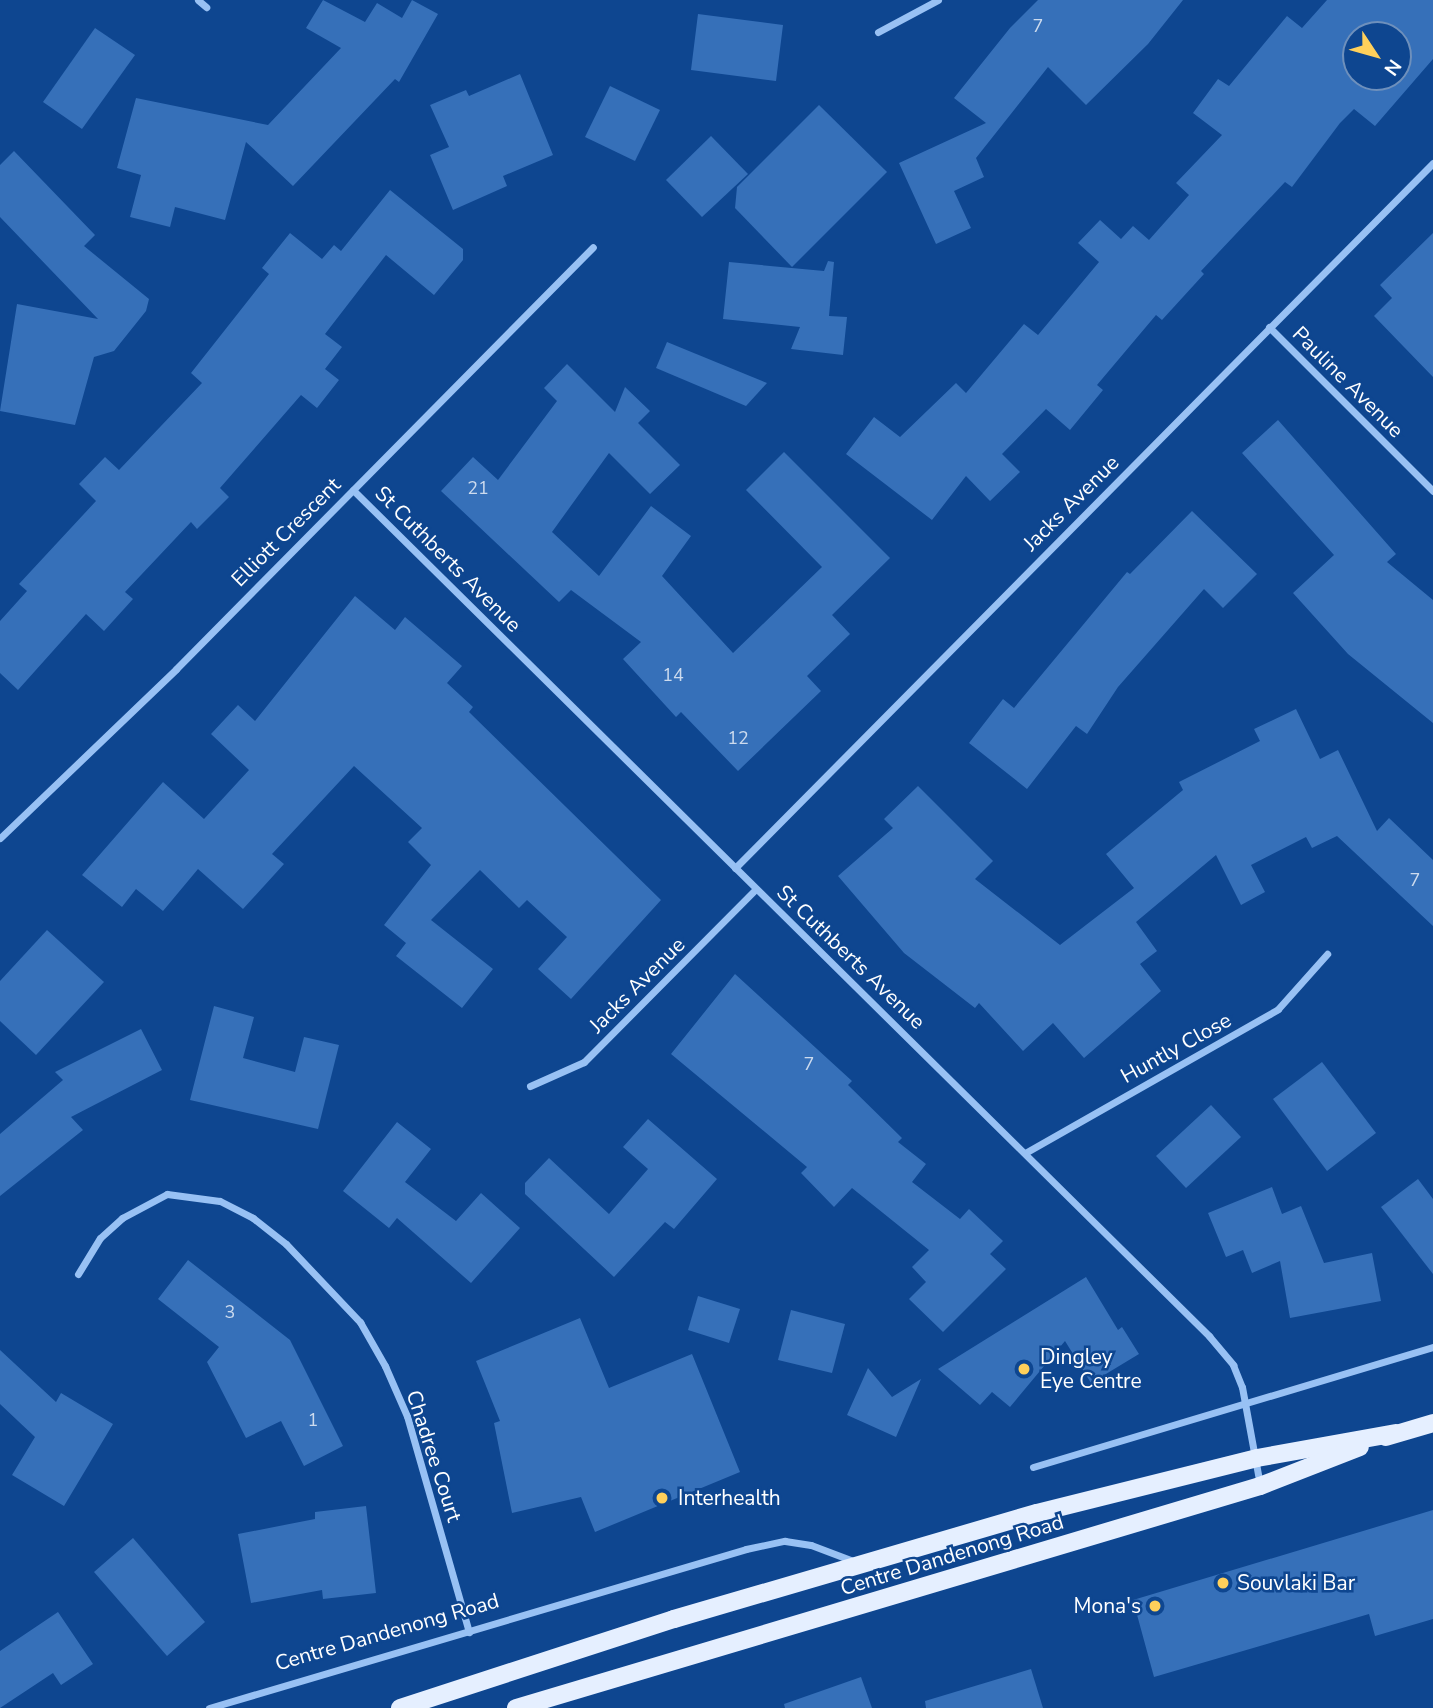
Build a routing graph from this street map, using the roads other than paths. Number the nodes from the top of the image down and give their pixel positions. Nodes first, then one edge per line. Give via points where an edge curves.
1 (198, 0) edge
2 (938, 0) edge
3 (205, 7) dead end
4 (878, 32) dead end
5 (1433, 163) edge
6 (593, 247) dead end
7 (1269, 327) junction
8 (353, 490) junction
9 (1433, 491) edge
10 (0, 838) edge
11 (735, 868) junction
12 (756, 889) junction
13 (1327, 954) dead end
14 (530, 1086) dead end
15 (1025, 1153) junction
16 (78, 1274) dead end
17 (1433, 1347) edge
18 (1247, 1403) junction
19 (1433, 1423) edge
20 (1396, 1433) junction
21 (1257, 1458) junction
22 (1033, 1466) dead end
23 (1261, 1486) junction
24 (861, 1564) junction
25 (469, 1632) junction
26 (209, 1708) edge
27 (400, 1708) edge
28 (516, 1708) edge

1 - 3 street
2 - 4 street
5 - 7 street, Jacks Avenue
6 - 8 street, Elliott Crescent
7 - 9 street, Pauline Avenue
7 - 11 street, Jacks Avenue
8 - 10 street, Elliott Crescent
8 - 11 street, St Cuthberts Avenue
11 - 12 street, St Cuthberts Avenue
12 - 14 street, Jacks Avenue via 603,1045 558,1077
12 - 15 street, St Cuthberts Avenue
13 - 15 street, Huntly Close via 1278,1009
15 - 18 street, St Cuthberts Avenue via 1209,1336 1233,1365
16 - 25 street, Chadree Court via 100,1238 122,1218 167,1194 220,1201 253,1218 286,1244 351,1312 385,1366 407,1416
17 - 18 street
18 - 21 street, St Cuthberts Avenue
18 - 22 street
19 - 20 main road, Centre Dandenong Road
20 - 21 main road, Centre Dandenong Road
20 - 23 main road, Centre Dandenong Road
21 - 23 street, St Cuthberts Avenue
21 - 24 main road, Centre Dandenong Road via 1037,1513
23 - 28 main road, Centre Dandenong Road
24 - 25 street, Centre Dandenong Road via 811,1545 785,1541
24 - 27 main road, Centre Dandenong Road
25 - 26 street, Centre Dandenong Road

